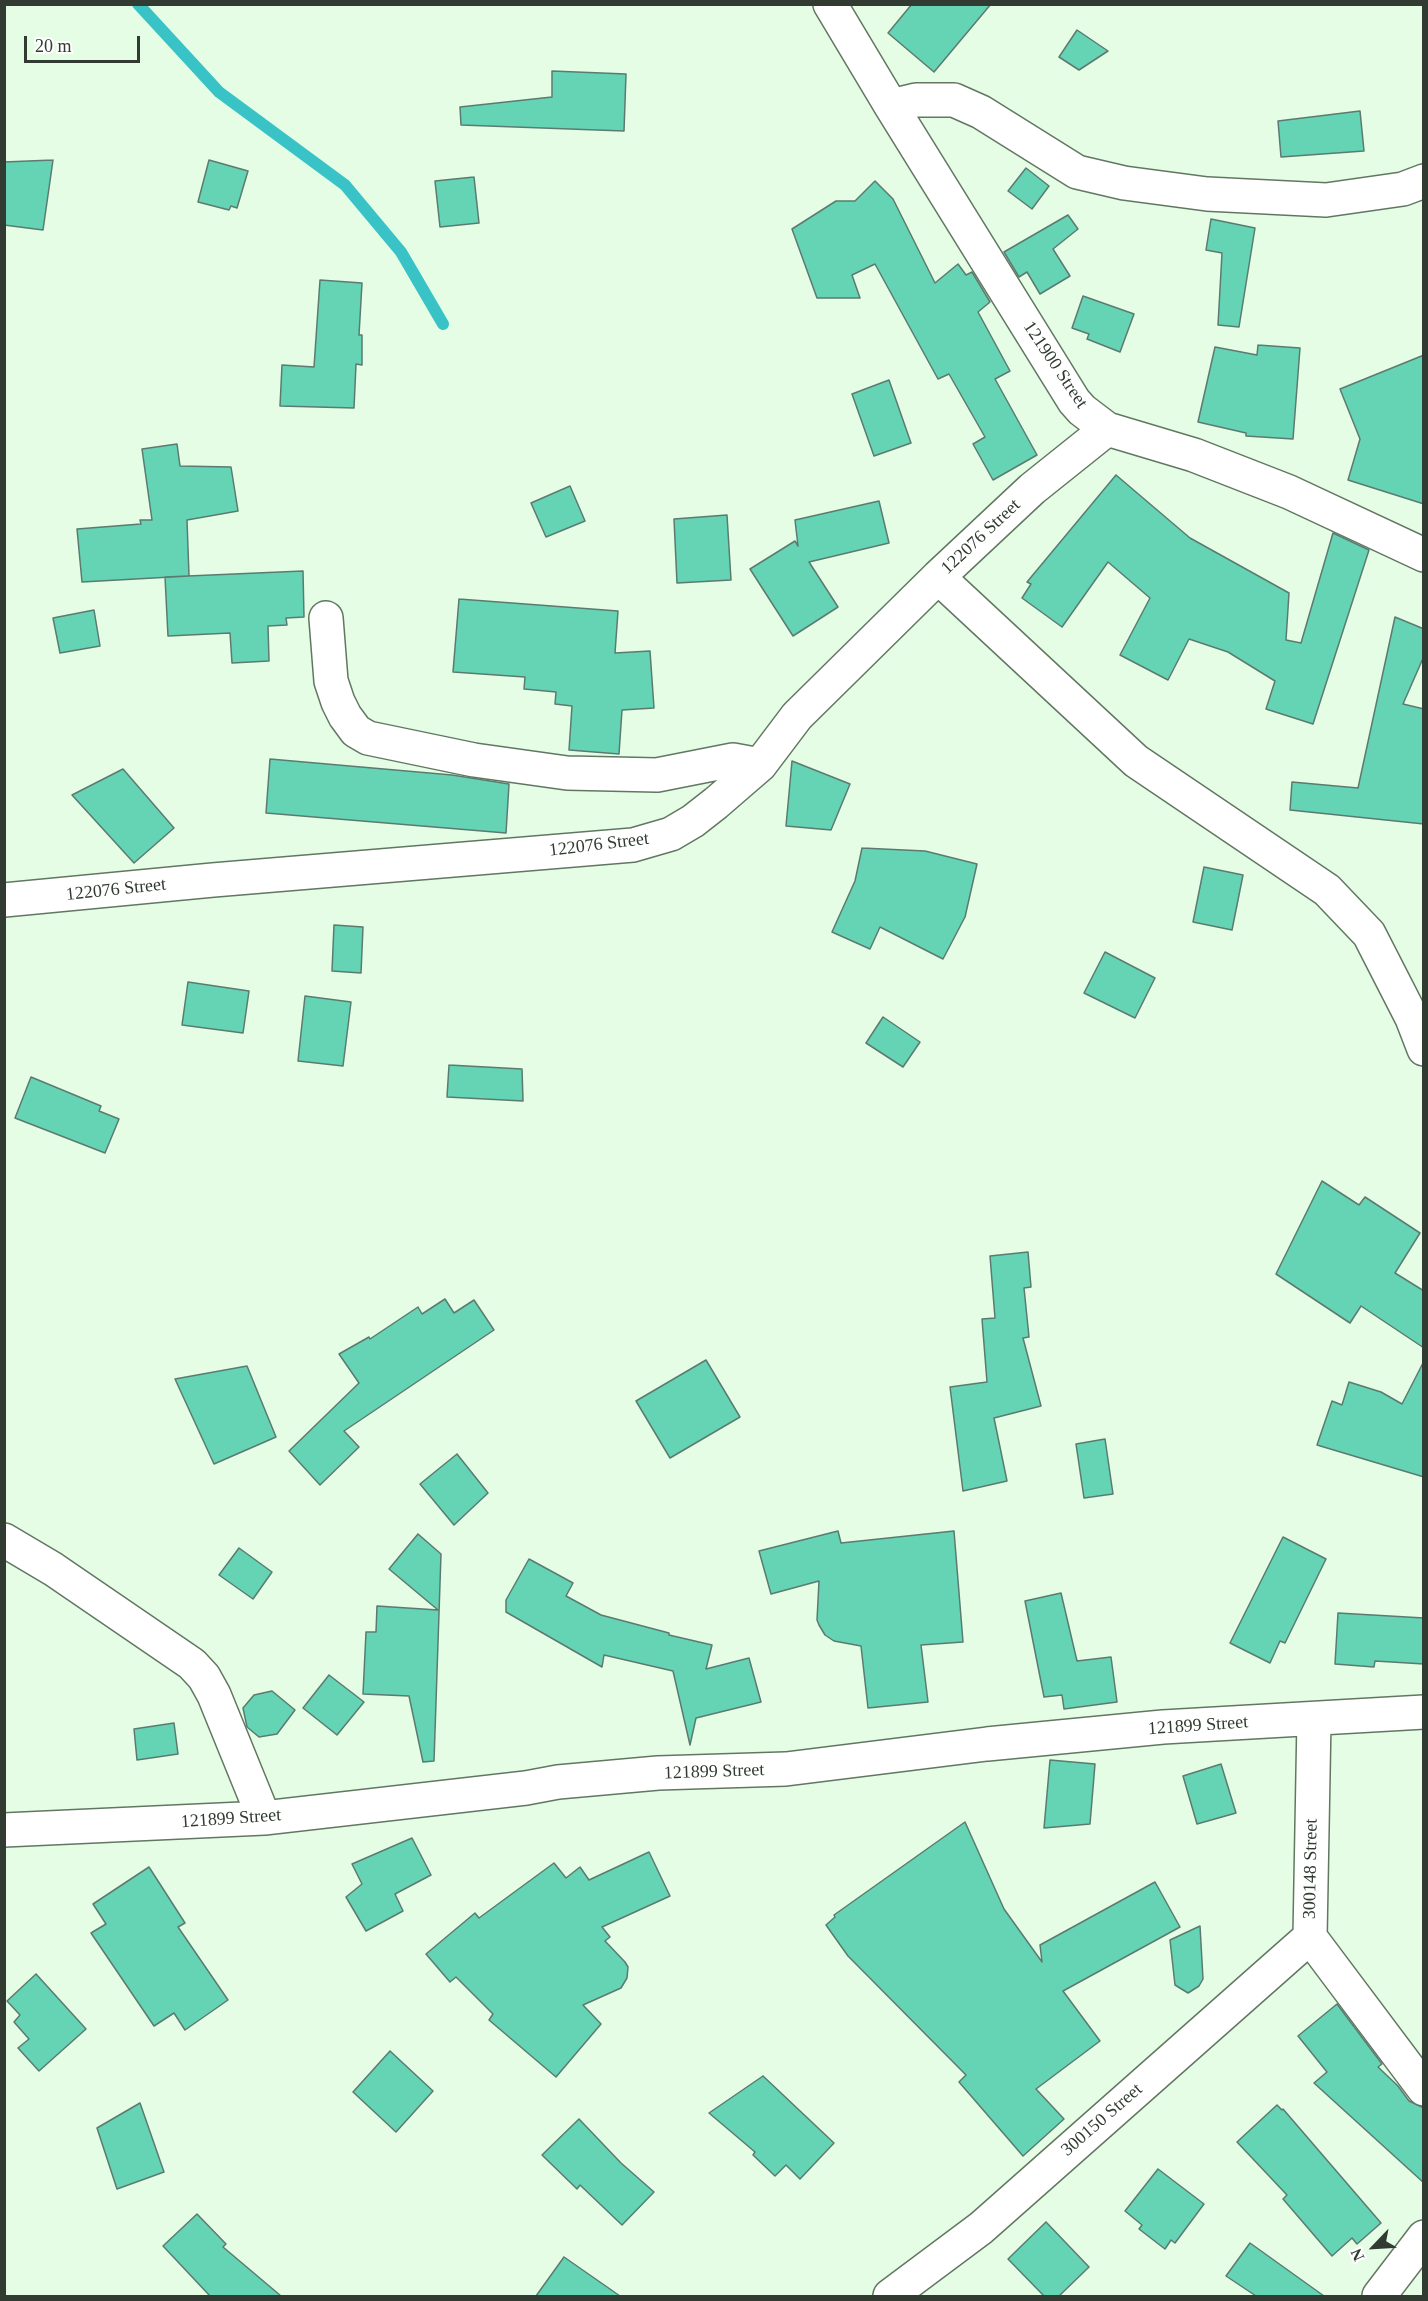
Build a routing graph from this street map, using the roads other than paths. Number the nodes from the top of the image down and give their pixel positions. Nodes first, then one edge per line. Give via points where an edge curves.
1 (830, 4) edge
2 (891, 106) junction
3 (1424, 181) edge
4 (1107, 429) junction
5 (1424, 555) edge
6 (938, 577) junction
7 (326, 618) dead end
8 (760, 765) junction
9 (4, 900) edge
10 (1424, 1049) edge
11 (4, 1540) edge
12 (1424, 1712) edge
13 (1314, 1719) junction
14 (264, 1818) junction
15 (4, 1830) edge
16 (1310, 1937) junction
17 (1424, 2089) edge
18 (1424, 2236) edge
19 (890, 2296) edge
20 (1379, 2296) edge

1 - 2 street, 121900 Street
2 - 3 street via 916,100 954,100 981,112 1077,172 1124,183 1207,194 1326,200 1403,189
2 - 4 street, 121900 Street via 1074,401
4 - 5 street, 121900 Street via 1194,455 1278,488
4 - 6 street, 122076 Street via 1032,489
6 - 8 street, 122076 Street via 813,699
6 - 10 street via 1136,761 1328,890 1369,934
7 - 8 street via 331,681 338,702 356,731 368,738 567,773 657,775 733,760
8 - 9 street, 122076 Street via 693,821 671,834 633,845
11 - 14 street via 53,1569 198,1670 214,1695
12 - 13 street, 121899 Street
13 - 14 street, 121899 Street via 1163,1727 786,1769 658,1773 558,1782
13 - 16 street, 300148 Street
14 - 15 street, 121899 Street
16 - 17 street, 300148 Street
16 - 19 street, 300150 Street via 981,2228
18 - 20 street

